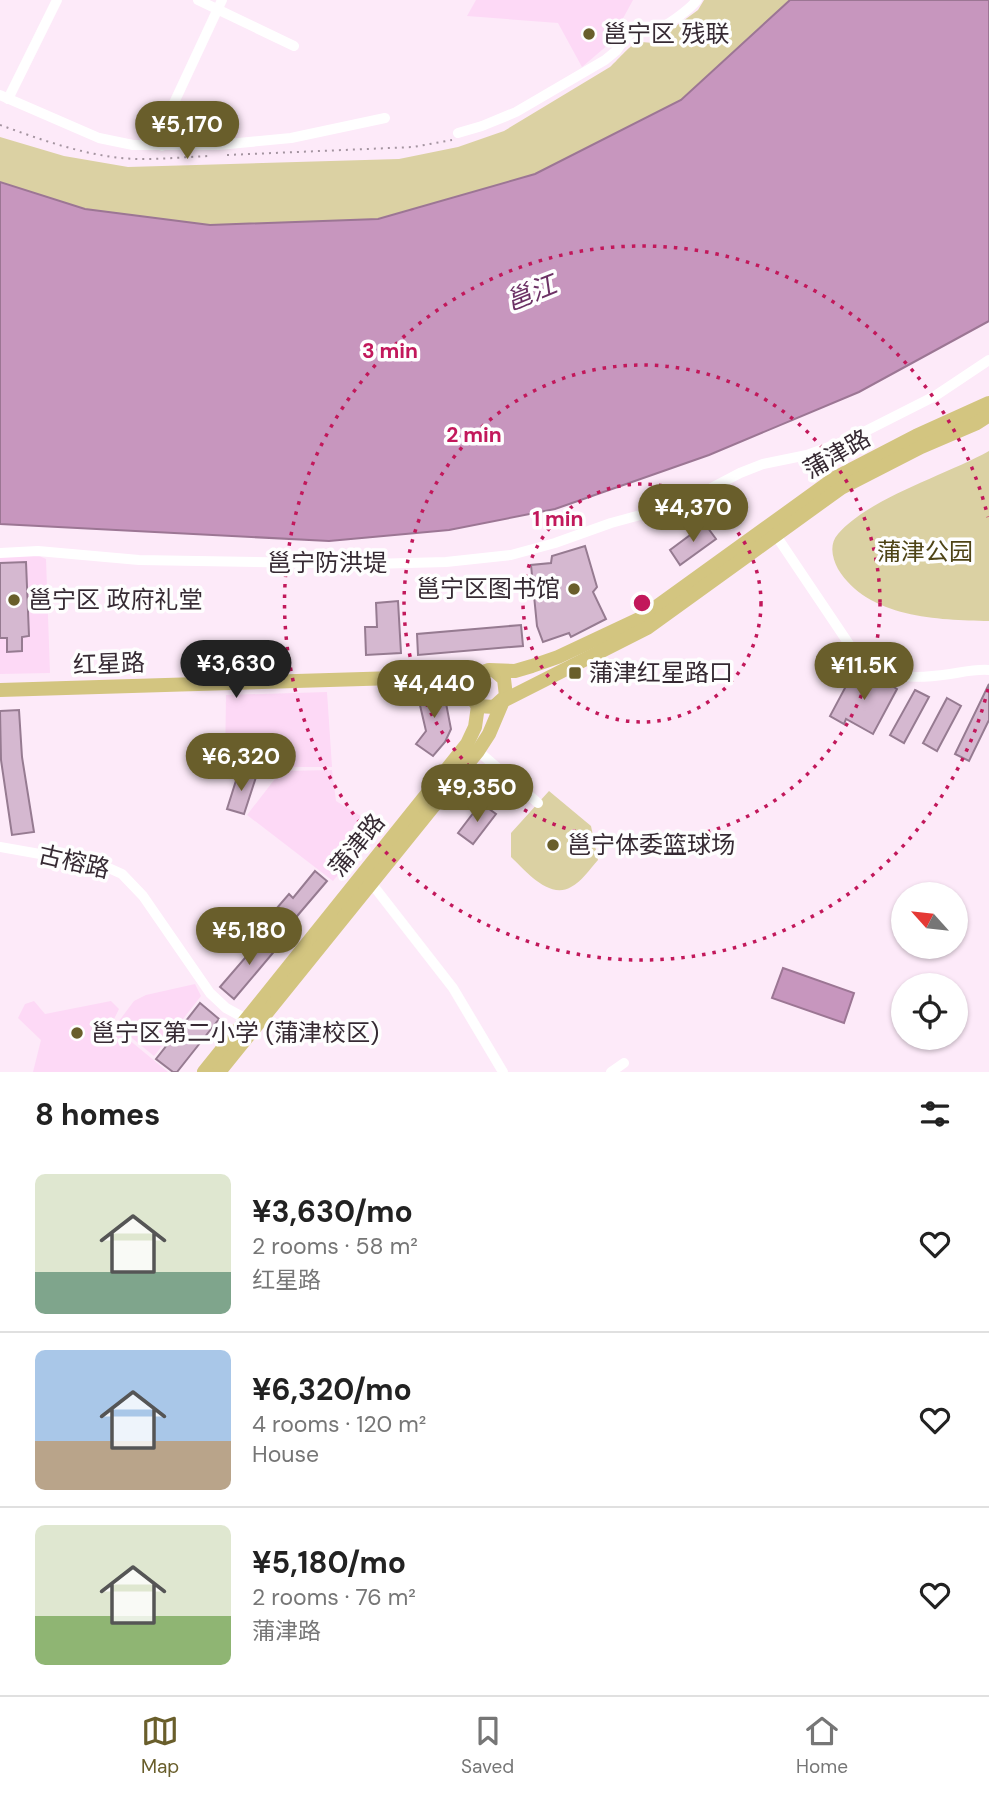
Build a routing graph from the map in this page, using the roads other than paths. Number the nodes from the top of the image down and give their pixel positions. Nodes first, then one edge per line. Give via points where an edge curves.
1 (57, 0) edge
2 (198, 0) edge
3 (697, 0) edge
4 (220, 5) edge
5 (294, 46) dead end
6 (4, 97) edge
7 (385, 118) dead end
8 (458, 133) dead end
9 (162, 146) junction
10 (989, 360) edge
11 (989, 403) edge
12 (989, 415) edge
13 (775, 534) junction
14 (0, 553) edge
15 (989, 670) edge
16 (496, 672) junction
17 (472, 678) junction
18 (0, 690) edge
19 (503, 701) junction
20 (478, 706) junction
21 (478, 751) junction
22 (538, 803) dead end
23 (0, 847) edge
24 (372, 884) junction
25 (246, 1019) junction
26 (624, 1063) dead end
27 (204, 1072) edge
28 (219, 1072) edge
29 (503, 1072) edge
30 (611, 1072) edge

1 - 6 street
2 - 4 street
3 - 8 street via 656,30 636,28 611,56 516,112
4 - 5 street
4 - 9 street via 173,105
6 - 9 street via 99,138
7 - 9 street via 290,138
10 - 14 street, 邕宁防洪堤 via 935,396 848,440 763,464 681,504 511,555 370,564 139,561 38,551
11 - 16 main road, 蒲津路 via 835,478 641,618 558,657
12 - 13 main road, 蒲津路 via 841,488
13 - 15 street via 855,653 872,667 897,676 923,678
13 - 19 main road, 蒲津路 via 647,628
16 - 17 main road, 蒲津路 via 483,671
16 - 19 main road via 506,685
17 - 18 main road, 红星路
17 - 20 main road, 蒲津路 via 468,690
19 - 20 main road, 蒲津路 via 494,708
19 - 21 main road, 蒲津路
20 - 25 main road, 蒲津路 via 467,744
21 - 22 street
21 - 24 main road, 蒲津路
23 - 25 street, 古榕路 via 102,865 122,874 144,896 210,993
24 - 28 main road, 蒲津路
24 - 29 street via 453,988
25 - 27 main road, 蒲津路
26 - 30 street

